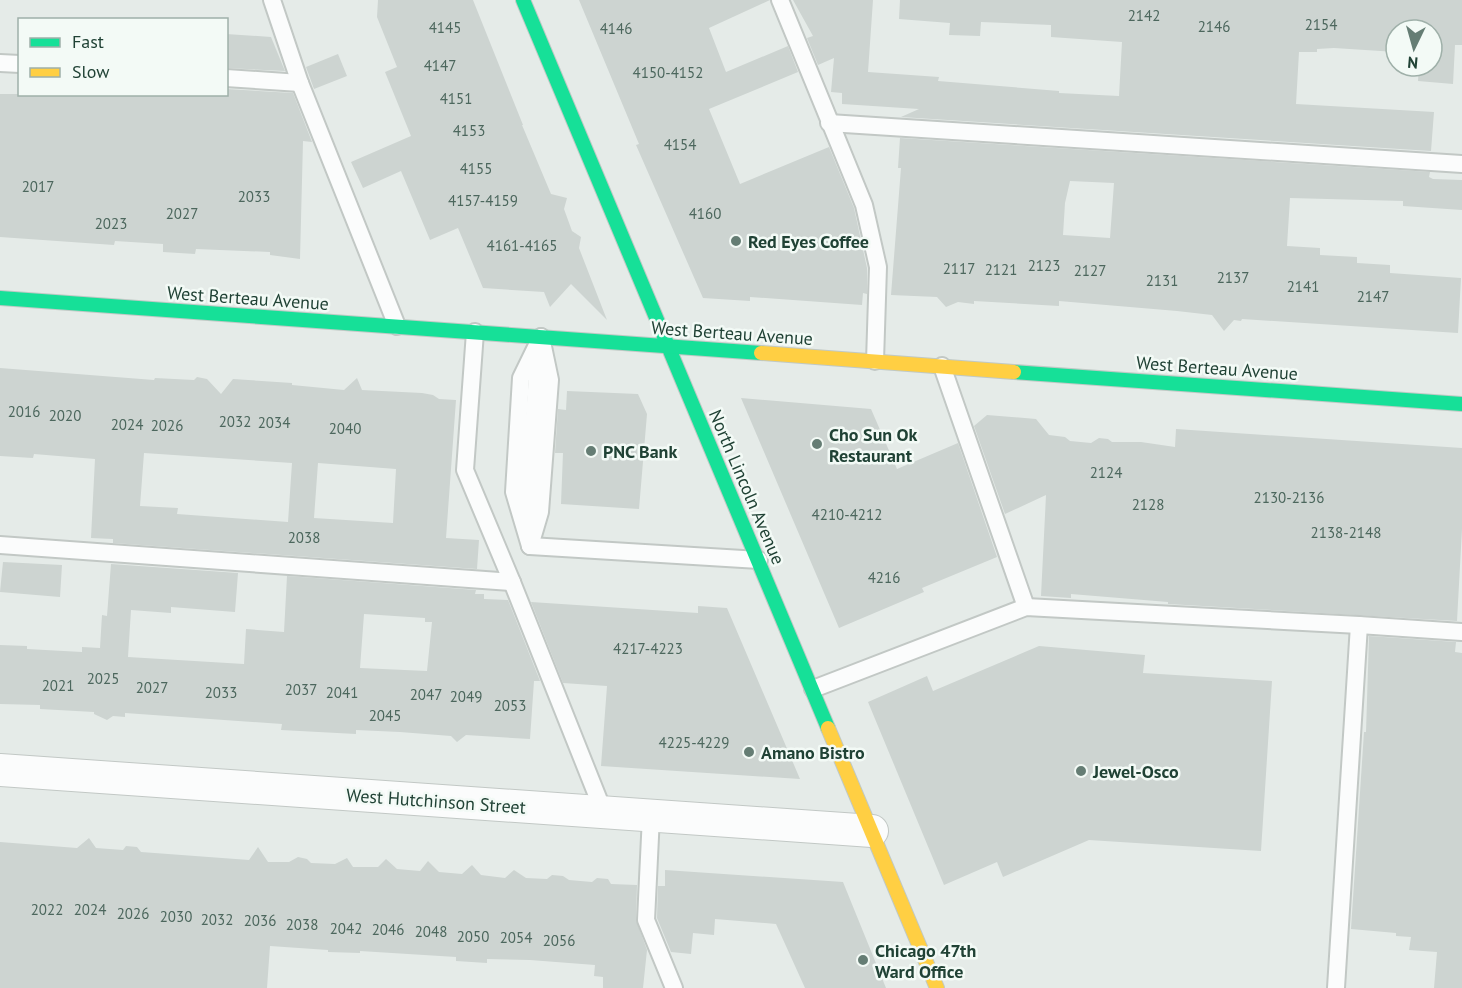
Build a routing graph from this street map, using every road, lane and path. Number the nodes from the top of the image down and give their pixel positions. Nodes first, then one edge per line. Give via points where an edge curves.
1 (272, 0) edge
2 (523, 0) edge
3 (780, 0) edge
4 (0, 63) edge
5 (18, 64) edge
6 (228, 78) edge
7 (300, 83) junction
8 (829, 123) junction
9 (1462, 164) edge
10 (0, 298) edge
11 (397, 326) junction
12 (475, 332) junction
13 (541, 337) junction
14 (669, 347) junction
15 (875, 361) junction
16 (942, 366) junction
17 (1462, 404) edge
18 (0, 545) edge
19 (530, 546) junction
20 (759, 560) junction
21 (512, 582) junction
22 (1026, 608) junction
23 (1359, 625) junction
24 (1462, 632) edge
25 (813, 689) junction
26 (0, 770) edge
27 (604, 813) junction
28 (651, 816) junction
29 (872, 831) junction
30 (674, 988) edge
31 (937, 988) edge
32 (1336, 988) edge

1 - 7 lane
2 - 14 street, North Lincoln Avenue
3 - 8 lane
4 - 5 lane
6 - 7 lane
7 - 11 lane
8 - 9 lane
8 - 15 lane via 864,205 878,267
10 - 11 street, West Berteau Avenue
11 - 12 street, West Berteau Avenue
12 - 13 street, West Berteau Avenue
12 - 21 lane via 465,470
13 - 14 street, West Berteau Avenue
13 - 19 lane via 550,380 540,512
13 - 19 lane via 521,378 514,492
14 - 15 street, West Berteau Avenue
14 - 20 street, North Lincoln Avenue
15 - 16 street, West Berteau Avenue
16 - 17 street, West Berteau Avenue
16 - 22 lane
18 - 21 lane
19 - 20 lane
20 - 25 street, North Lincoln Avenue
21 - 27 lane
22 - 23 lane
22 - 25 lane
23 - 24 lane
23 - 32 lane
25 - 29 street, North Lincoln Avenue
26 - 27 street, West Hutchinson Street
27 - 28 street, West Hutchinson Street
28 - 29 street, West Hutchinson Street
28 - 30 lane via 646,920
29 - 31 street, North Lincoln Avenue

